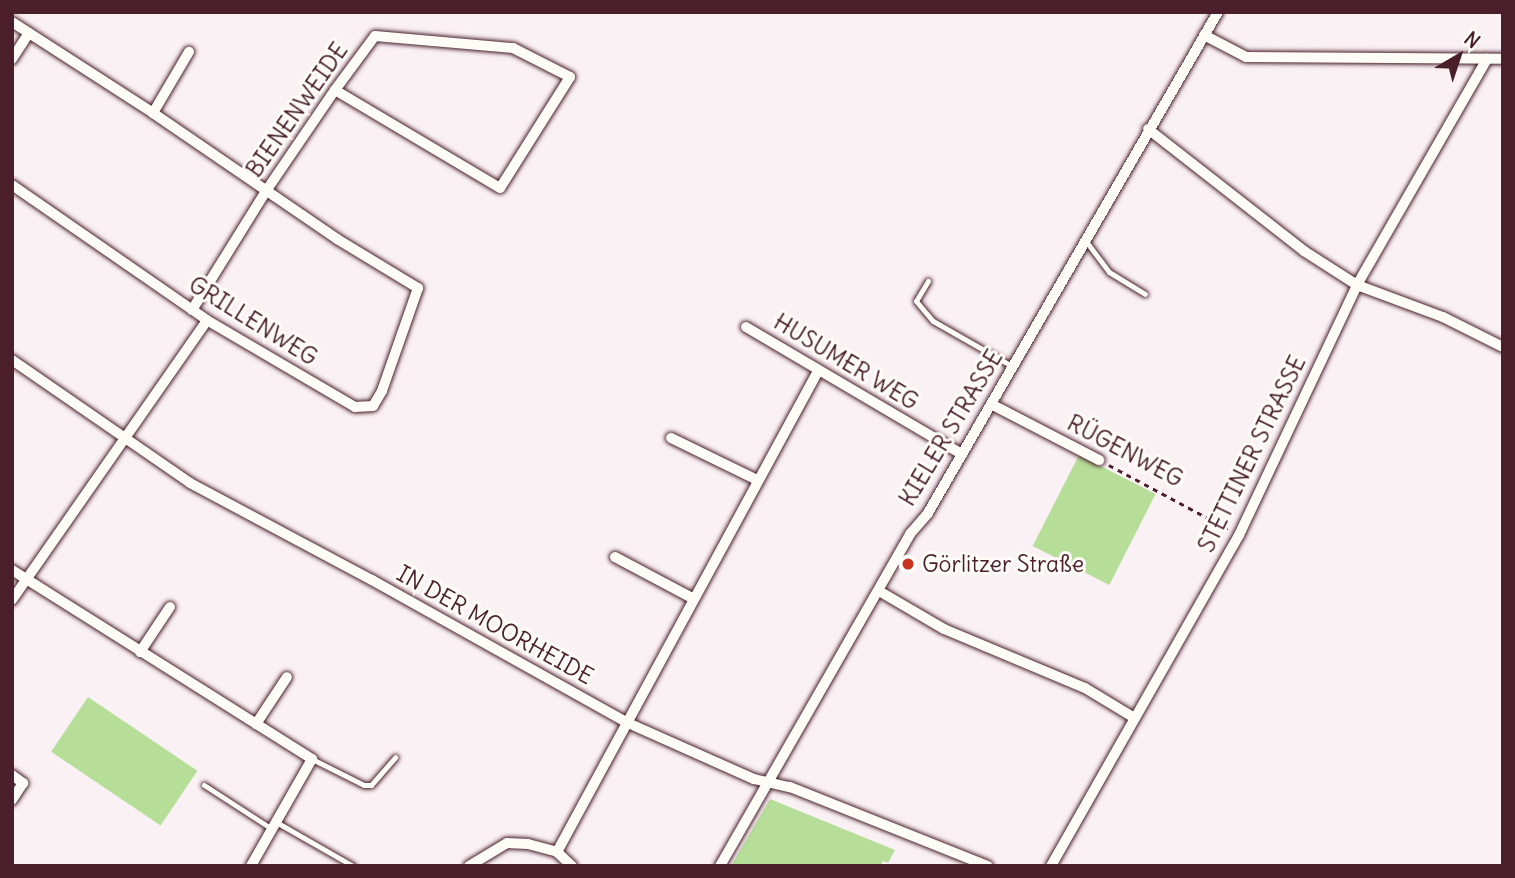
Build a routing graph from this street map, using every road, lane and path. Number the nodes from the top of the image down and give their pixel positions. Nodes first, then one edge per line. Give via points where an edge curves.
1 (1218, 12) edge
2 (12, 22) edge
3 (29, 33) junction
4 (1204, 35) junction
5 (190, 52) dead end
6 (12, 59) edge
7 (1487, 59) junction
8 (1503, 60) edge
9 (335, 90) junction
10 (153, 113) junction
11 (1148, 129) junction
12 (12, 185) edge
13 (266, 191) junction
14 (1085, 240) junction
15 (928, 281) dead end
16 (1357, 285) junction
17 (1145, 294) dead end
18 (192, 310) junction
19 (207, 320) junction
20 (746, 327) dead end
21 (1503, 348) edge
22 (12, 360) edge
23 (1013, 366) junction
24 (818, 371) junction
25 (991, 404) junction
26 (671, 438) dead end
27 (126, 439) junction
28 (962, 454) junction
29 (1099, 460) joint
30 (757, 480) junction
31 (1239, 535) junction
32 (615, 557) dead end
33 (12, 570) edge
34 (26, 579) junction
35 (879, 591) junction
36 (12, 600) edge
37 (694, 600) junction
38 (170, 607) dead end
39 (140, 652) junction
40 (288, 677) dead end
41 (1133, 717) junction
42 (628, 723) junction
43 (256, 724) junction
44 (395, 757) dead end
45 (312, 759) junction
46 (12, 775) edge
47 (769, 782) junction
48 (204, 785) dead end
49 (12, 800) edge
50 (274, 826) junction
51 (557, 852) junction
52 (251, 866) edge
53 (353, 866) edge
54 (469, 866) edge
55 (572, 866) edge
56 (720, 866) edge
57 (988, 866) edge
58 (1051, 866) edge

1 - 4 street, KIELER STRASSE
2 - 3 street
3 - 6 street
3 - 10 street
4 - 7 street via 1246,57
4 - 11 street, KIELER STRASSE
5 - 10 street
7 - 8 street
7 - 16 street, STETTINER STRASSE
9 - 9 street, BIENENWEIDE via 375,36 513,48 570,77 500,188
9 - 13 street, BIENENWEIDE
10 - 13 street
11 - 14 street, KIELER STRASSE
11 - 16 street via 1304,251
12 - 18 street, GRILLENWEG
13 - 18 street, BIENENWEIDE
13 - 19 street, GRILLENWEG via 418,288 382,391 373,406 355,407
14 - 17 lane via 1109,272
14 - 23 street, KIELER STRASSE
15 - 23 lane via 916,301 933,321
16 - 21 street via 1443,317
16 - 31 street, STETTINER STRASSE
18 - 19 street, GRILLENWEG
19 - 27 street
20 - 24 street, HUSUMER WEG
22 - 27 street, IN DER MOORHEIDE
23 - 25 street, KIELER STRASSE
24 - 28 street, HUSUMER WEG
24 - 30 street
25 - 28 street, KIELER STRASSE
25 - 29 street, RÜGENWEG
26 - 30 street
27 - 34 street
27 - 42 street, IN DER MOORHEIDE via 190,483
28 - 35 street, KIELER STRASSE
29 - 31 path, RÜGENWEG
30 - 37 street
31 - 41 street, STETTINER STRASSE
32 - 37 street
33 - 34 street
34 - 36 street
34 - 39 street
35 - 41 street via 944,629 1085,688
35 - 47 street, KIELER STRASSE
37 - 42 street
38 - 39 street
39 - 43 street
40 - 43 street
41 - 58 street, STETTINER STRASSE
42 - 47 street, IN DER MOORHEIDE
42 - 51 street
43 - 45 street
44 - 45 lane via 371,785
45 - 50 street
46 - 49 street via 23,783
47 - 56 street, KIELER STRASSE
47 - 57 street, IN DER MOORHEIDE via 790,786
48 - 50 lane
50 - 52 street
50 - 53 lane
51 - 54 street via 507,843
51 - 55 street

